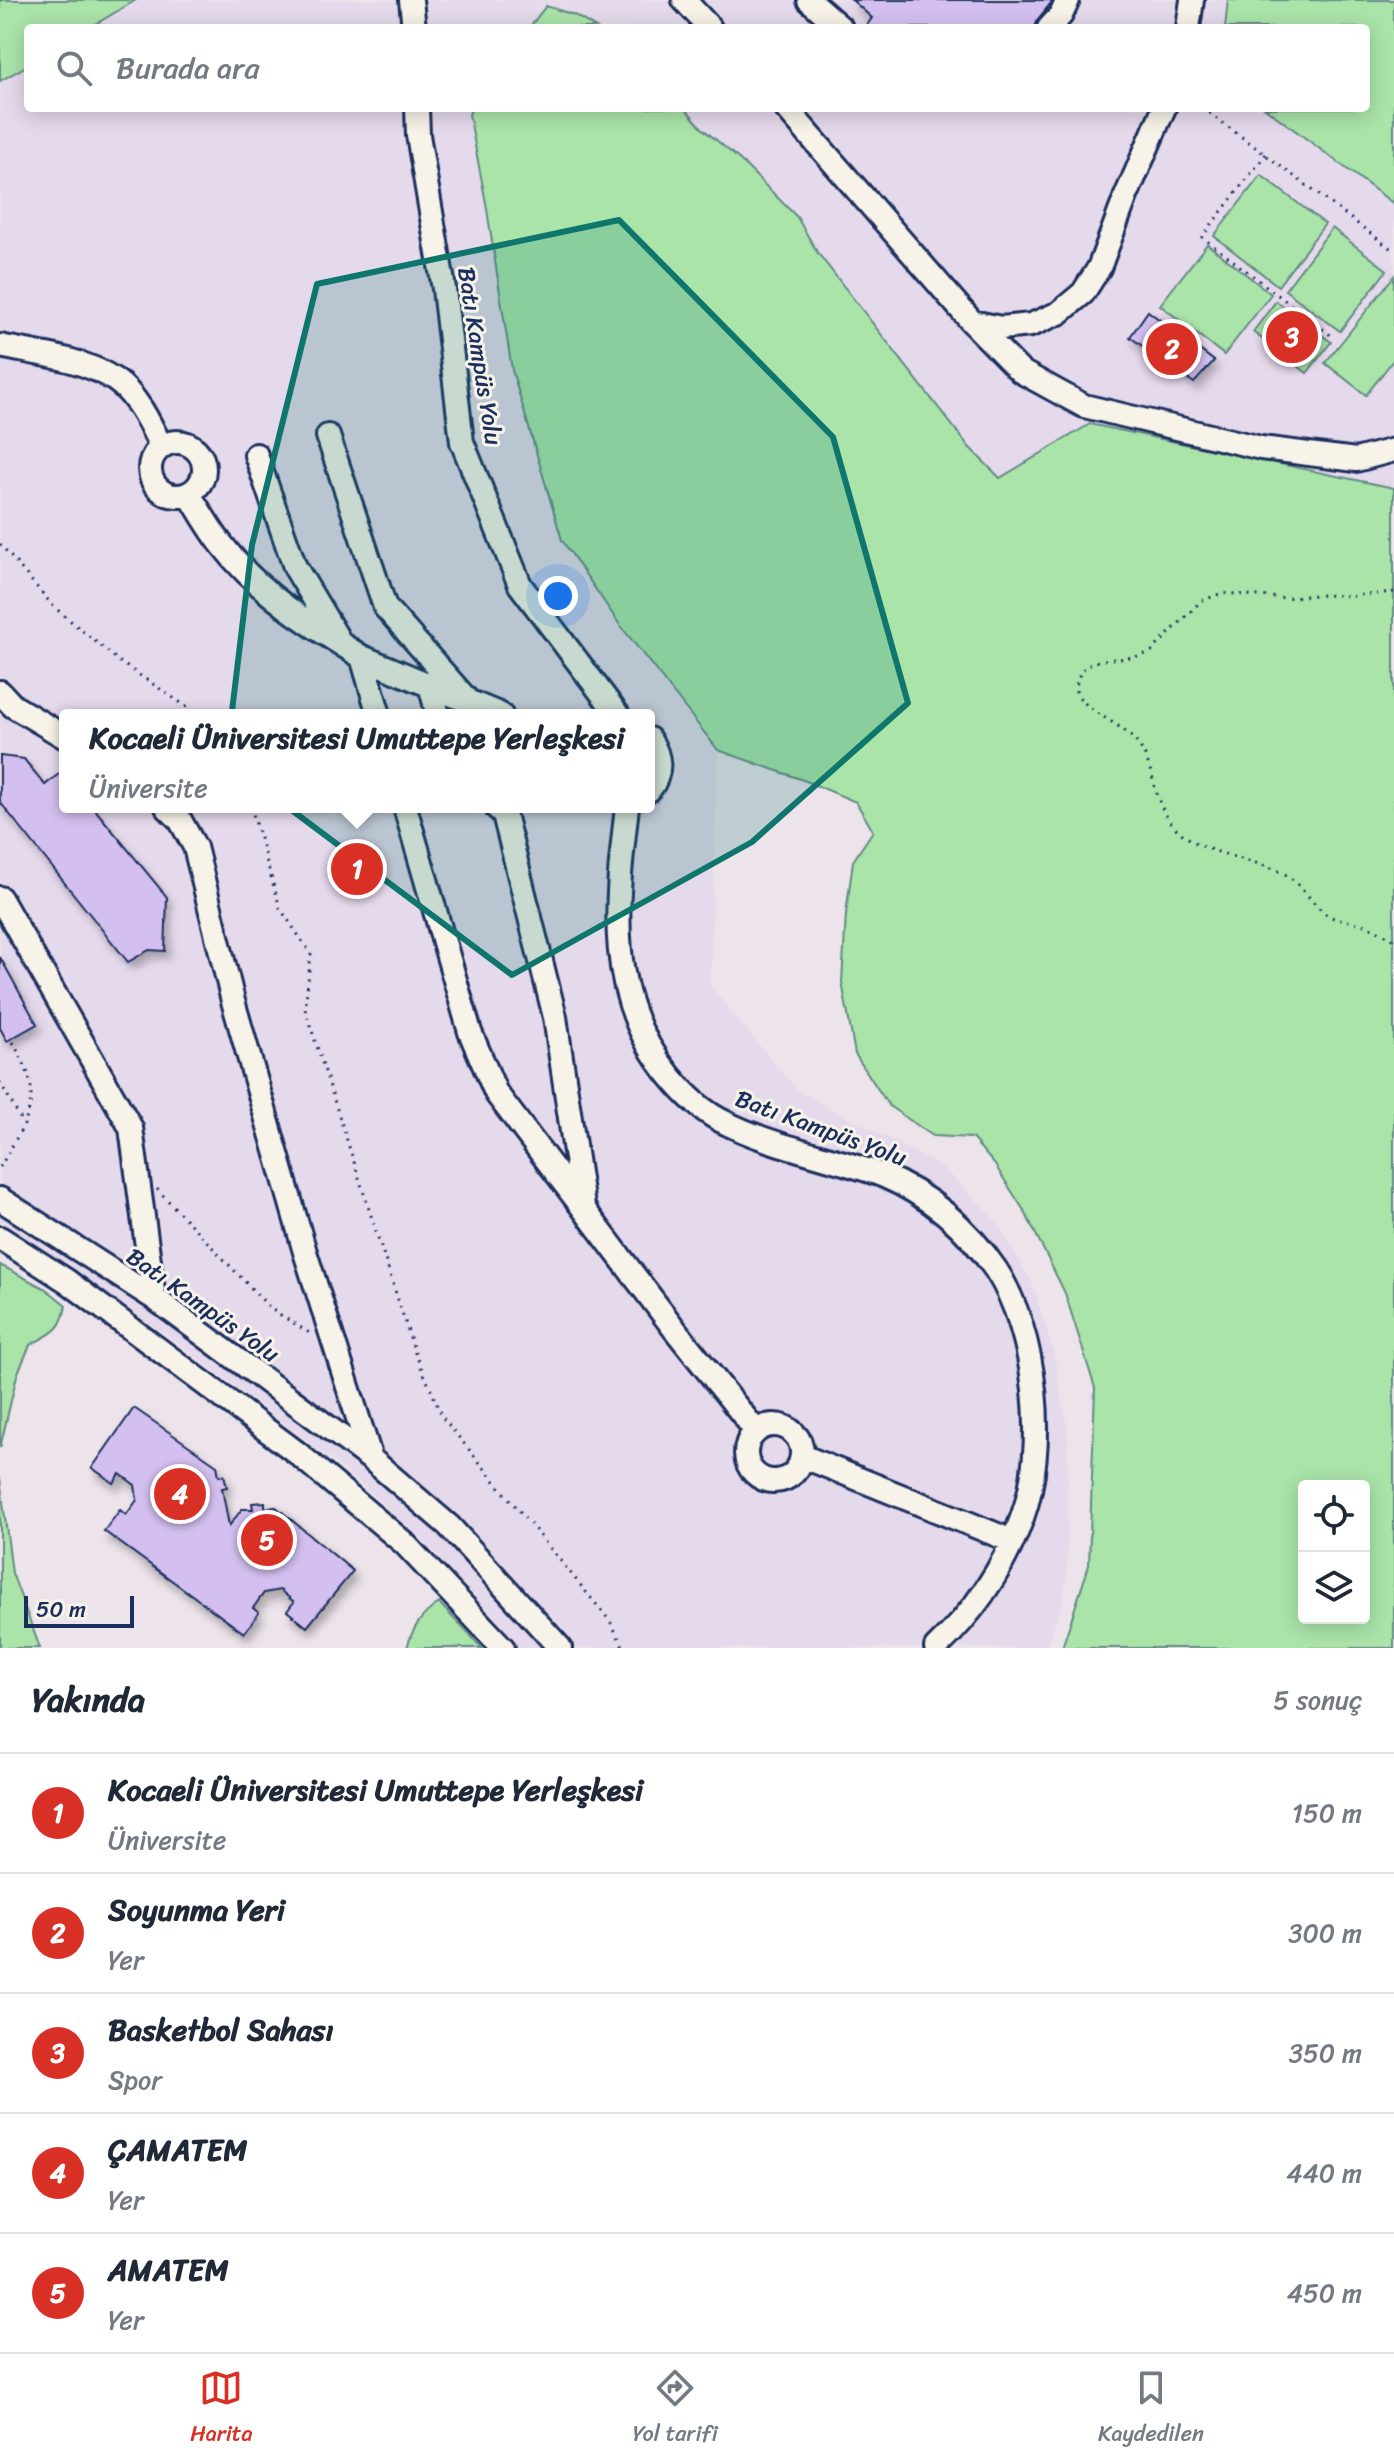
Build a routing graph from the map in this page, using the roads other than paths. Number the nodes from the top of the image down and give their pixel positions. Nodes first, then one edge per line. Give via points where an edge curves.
1 (411, 0) edge
2 (684, 0) edge
3 (809, 0) edge
4 (1068, 0) edge
5 (1192, 0) edge
6 (414, 24) edge
7 (706, 24) edge
8 (836, 24) edge
9 (1053, 24) edge
10 (1189, 24) edge
11 (417, 112) edge
12 (789, 112) edge
13 (1162, 112) edge
14 (972, 322) junction
15 (0, 346) edge
16 (328, 436) dead end
17 (161, 447) junction
18 (1394, 450) edge
19 (256, 455) dead end
20 (189, 494) junction
21 (340, 644) junction
22 (362, 657) junction
23 (430, 685) junction
24 (0, 692) edge
25 (469, 702) junction
26 (377, 709) edge
27 (436, 709) edge
28 (486, 709) edge
29 (613, 709) edge
30 (59, 733) edge
31 (655, 747) edge
32 (655, 779) edge
33 (173, 813) edge
34 (407, 813) edge
35 (503, 813) edge
36 (626, 813) edge
37 (0, 898) edge
38 (0, 1199) edge
39 (584, 1207) junction
40 (0, 1238) edge
41 (154, 1298) junction
42 (756, 1431) junction
43 (802, 1456) junction
44 (371, 1459) junction
45 (1012, 1541) junction
46 (503, 1648) edge
47 (560, 1648) edge
48 (936, 1648) edge

1 - 6 street
2 - 7 street
3 - 8 street
4 - 9 street
5 - 10 street
11 - 29 street, Batı Kampüs Yolu via 462,442 520,585
12 - 14 street
13 - 14 street via 1099,268 1083,293 1059,313 1031,325 1001,328
14 - 18 street via 1020,371 1084,406 1261,448 1356,460
15 - 17 street via 67,361 118,381
16 - 25 street via 385,607
17 - 20 street via 151,461 156,487 171,496
17 - 20 street via 178,442 201,455 202,481
19 - 21 street via 295,567
20 - 21 street via 222,546 256,583
21 - 22 street
22 - 23 street
22 - 26 street
23 - 25 street
23 - 27 street
24 - 30 street
25 - 28 street
31 - 32 street
33 - 44 street via 195,847 305,1252
34 - 39 street via 483,1066 496,1093
35 - 39 street via 555,1017
36 - 45 street, Batı Kampüs Yolu via 619,956 635,1018 675,1083 716,1118 743,1131 903,1184 951,1216 998,1273 1020,1327 1036,1424 1030,1492
37 - 41 street via 131,1128
38 - 41 street, Batı Kampüs Yolu
39 - 42 street
40 - 46 street via 296,1452 404,1543
41 - 44 street, Batı Kampüs Yolu
42 - 43 street via 774,1425 791,1431
42 - 43 street via 746,1457 761,1479 787,1478
43 - 45 street
44 - 47 street, Batı Kampüs Yolu via 449,1526
45 - 48 street, Batı Kampüs Yolu via 974,1609

